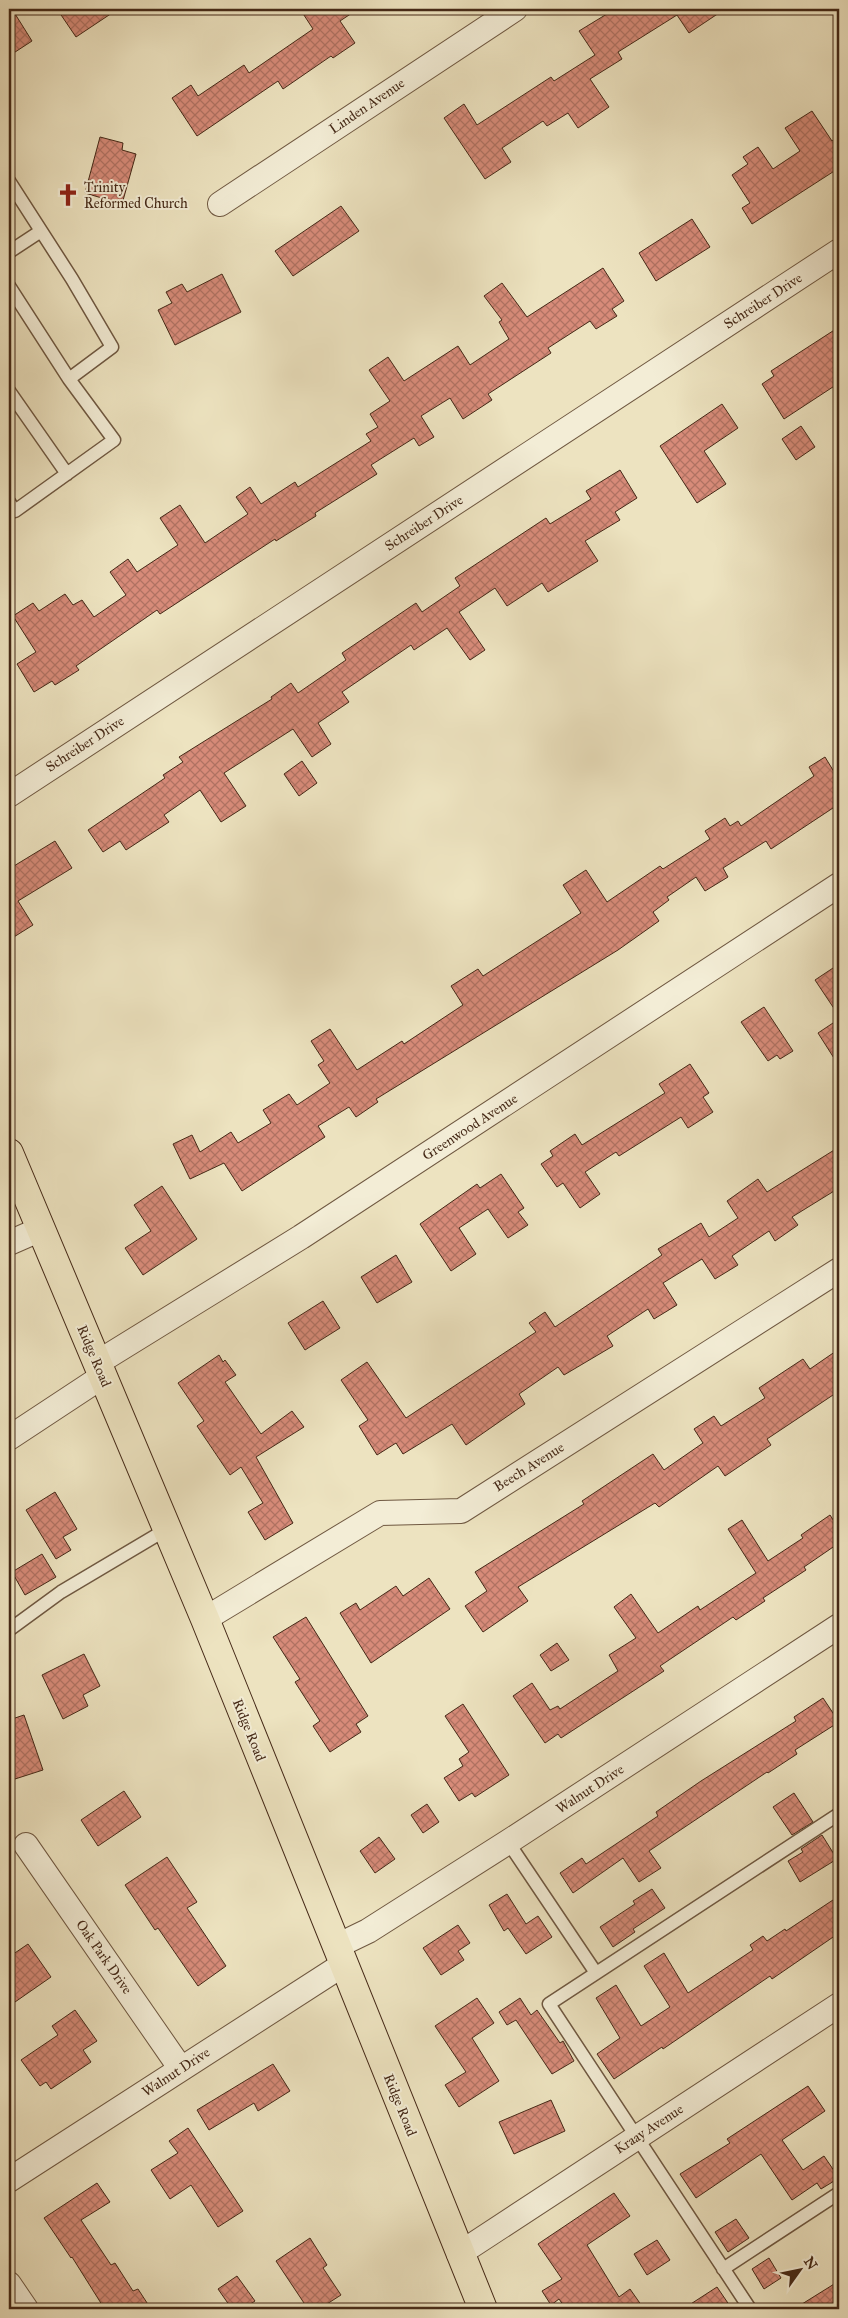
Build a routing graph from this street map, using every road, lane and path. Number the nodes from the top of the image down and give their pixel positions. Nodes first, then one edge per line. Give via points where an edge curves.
1 (515, 9) edge
2 (9, 180) edge
3 (220, 204) dead end
4 (41, 231) junction
5 (839, 251) edge
6 (9, 252) edge
7 (9, 286) edge
8 (70, 379) junction
9 (9, 391) edge
10 (67, 474) junction
11 (9, 502) edge
12 (9, 794) edge
13 (839, 886) edge
14 (9, 1153) edge
15 (41, 1229) junction
16 (9, 1243) edge
17 (839, 1270) edge
18 (100, 1370) junction
19 (9, 1438) edge
20 (167, 1529) junction
21 (204, 1619) junction
22 (839, 1626) edge
23 (9, 1630) edge
24 (839, 1814) edge
25 (508, 1842) junction
26 (26, 1845) dead end
27 (340, 1955) junction
28 (596, 1974) junction
29 (839, 2004) edge
30 (181, 2069) junction
31 (636, 2137) junction
32 (9, 2180) edge
33 (839, 2193) edge
34 (459, 2254) junction
35 (723, 2268) junction
36 (9, 2284) edge
37 (26, 2309) edge
38 (483, 2309) edge
39 (750, 2309) edge

1 - 3 street, Linden Avenue
2 - 4 lane
4 - 6 lane
4 - 8 lane via 112,346
5 - 12 street, Schreiber Drive
7 - 8 lane
8 - 10 lane via 114,440
9 - 10 lane
10 - 11 lane via 15,511
13 - 18 street, Greenwood Avenue
14 - 15 main road, Ridge Road
15 - 16 street
15 - 18 main road, Ridge Road
17 - 21 street, Beech Avenue via 461,1511 380,1513
18 - 19 street, Greenwood Avenue
18 - 20 main road, Ridge Road
20 - 21 main road, Ridge Road
20 - 23 lane via 61,1592
21 - 27 main road, Ridge Road
22 - 25 street, Walnut Drive
24 - 28 lane
25 - 27 street, Walnut Drive via 368,1931
25 - 28 lane
26 - 30 street, Oak Park Drive
27 - 30 street, Walnut Drive
27 - 34 main road, Ridge Road
28 - 31 lane via 549,2004
29 - 31 street, Kraay Avenue
30 - 32 street, Walnut Drive
31 - 34 street, Kraay Avenue
31 - 35 lane
33 - 35 lane
34 - 38 main road, Ridge Road
35 - 39 lane
36 - 37 street

